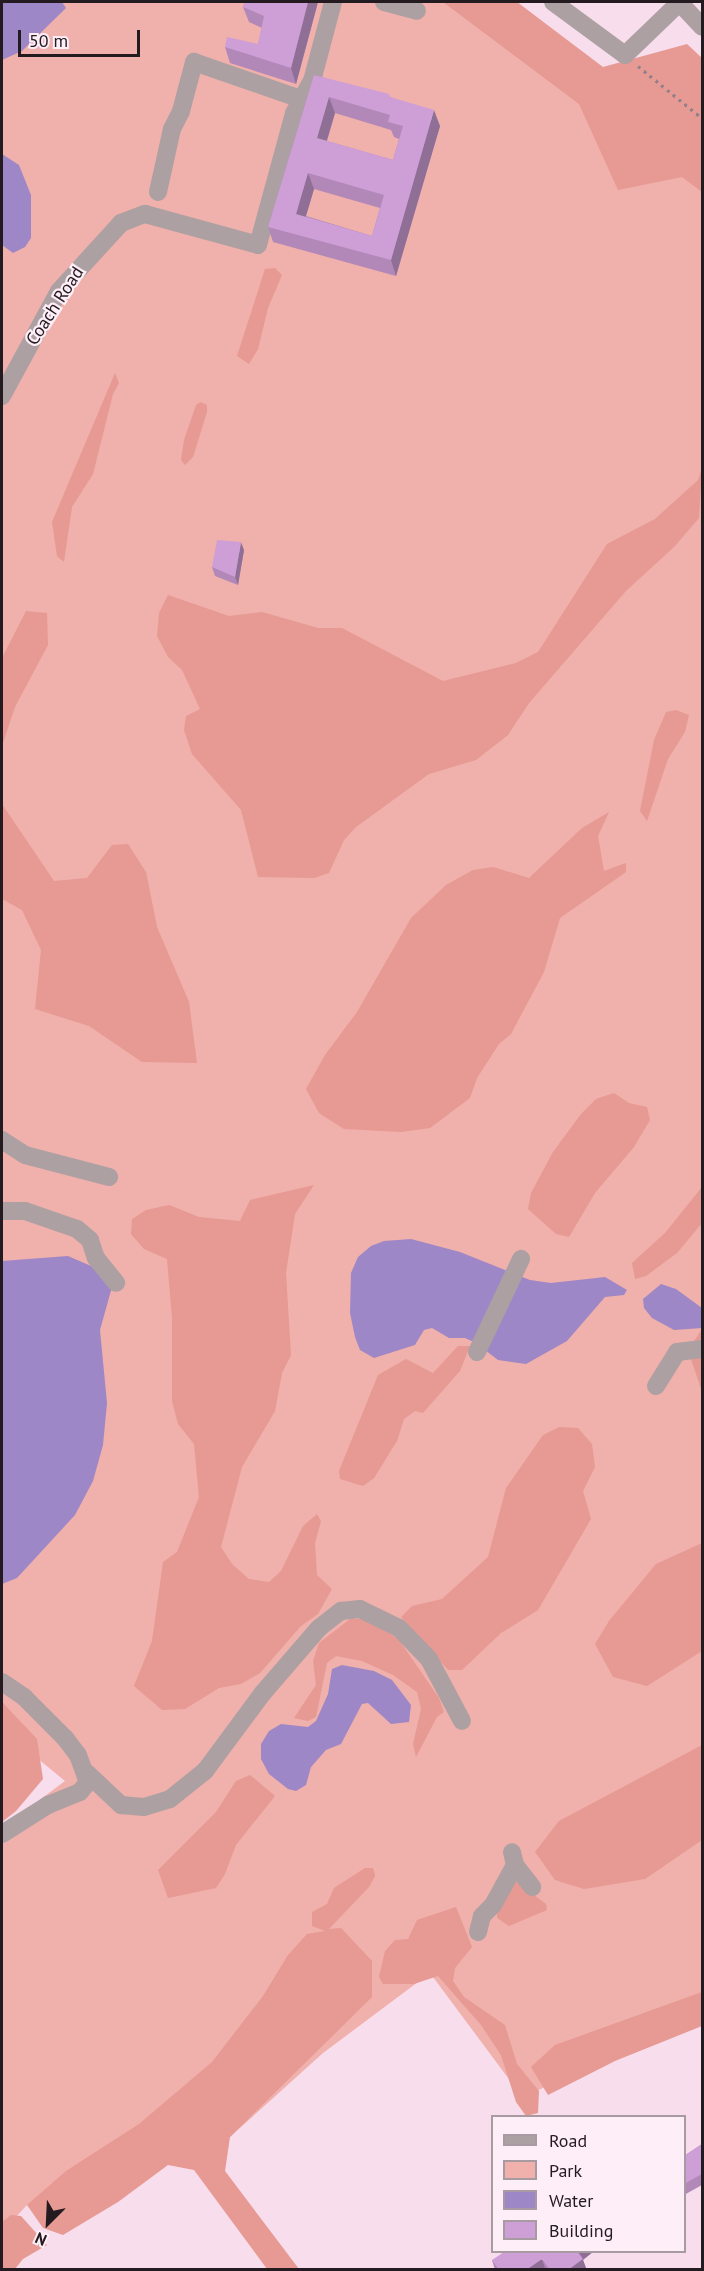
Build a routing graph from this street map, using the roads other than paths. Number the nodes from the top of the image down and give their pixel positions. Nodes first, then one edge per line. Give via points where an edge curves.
1 (333, 2) edge
2 (384, 2) edge
3 (553, 2) edge
4 (680, 2) edge
5 (417, 11) dead end
6 (702, 27) edge
7 (301, 99) junction
8 (158, 192) dead end
9 (2, 396) edge
10 (2, 1140) edge
11 (109, 1177) dead end
12 (2, 1211) edge
13 (520, 1259) dead end
14 (116, 1283) dead end
15 (702, 1349) edge
16 (477, 1352) dead end
17 (656, 1386) dead end
18 (2, 1682) edge
19 (462, 1721) dead end
20 (87, 1773) junction
21 (2, 1834) edge
22 (531, 1887) dead end
23 (478, 1932) dead end

1 - 7 street via 312,81
2 - 5 street
3 - 4 street via 625,55
4 - 6 street
7 - 8 street via 194,62 172,129
7 - 9 street, Coach Road via 258,245 145,214 121,223 59,291
10 - 11 street via 25,1155
12 - 14 street via 25,1211 76,1229 90,1240 96,1258
13 - 16 street
15 - 17 street via 677,1352
18 - 20 street via 44,1716 78,1755
19 - 20 street via 429,1659 416,1644 380,1616 360,1609 341,1611 319,1628 262,1694 245,1722 205,1770 170,1799 144,1807 121,1805
20 - 21 street via 88,1782 80,1792 48,1805
22 - 23 street via 514,1858 493,1905 482,1916

